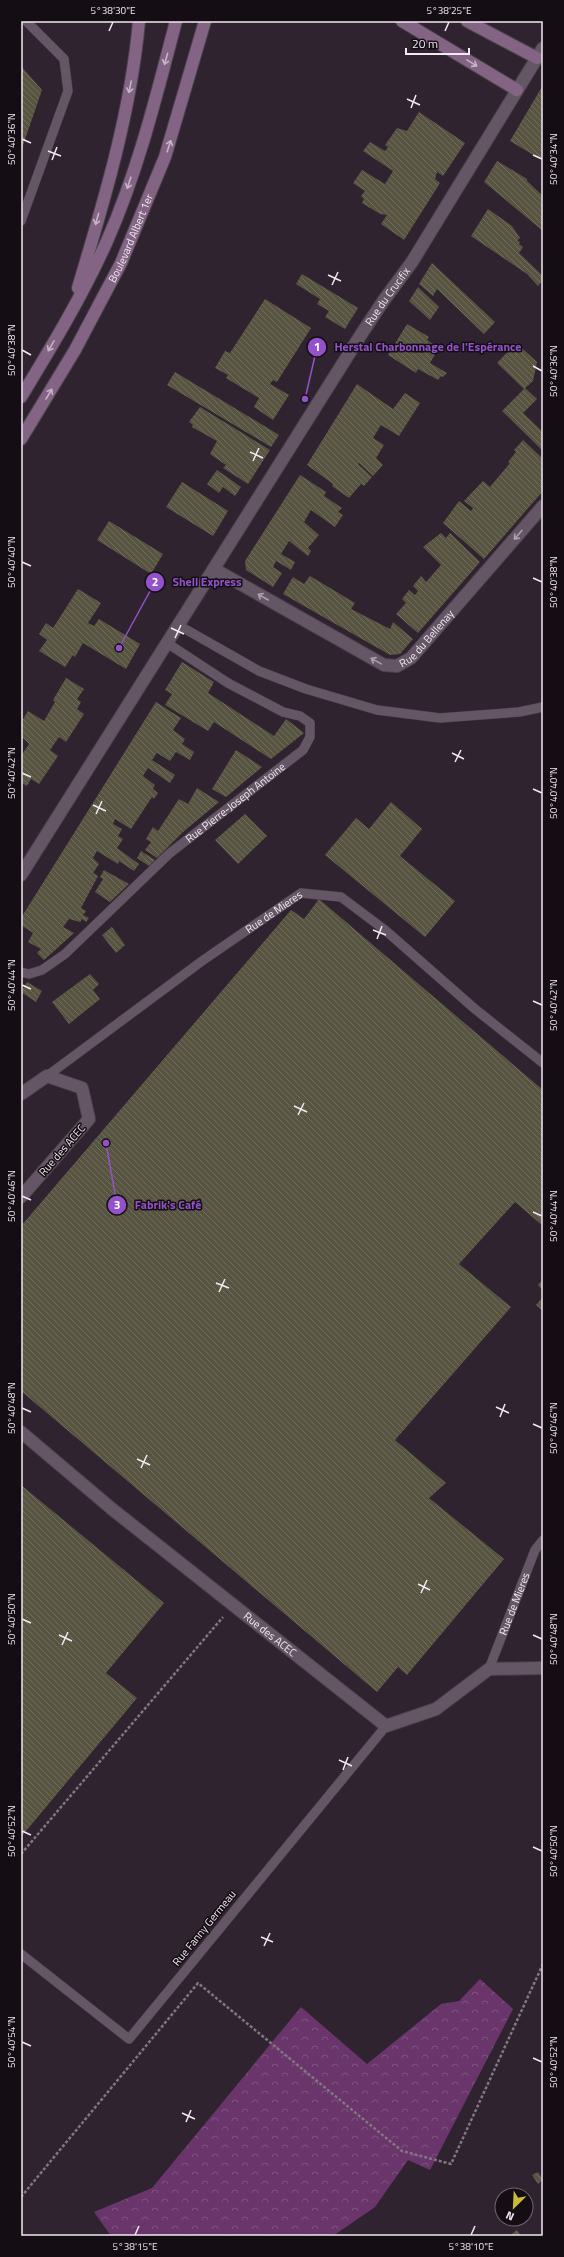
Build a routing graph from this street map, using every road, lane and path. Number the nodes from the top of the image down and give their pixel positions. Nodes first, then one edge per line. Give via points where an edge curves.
1 (26, 21) edge
2 (139, 21) edge
3 (176, 21) edge
4 (205, 21) edge
5 (402, 21) edge
6 (467, 21) edge
7 (540, 53) edge
8 (517, 90) junction
9 (21, 221) edge
10 (71, 312) junction
11 (21, 397) edge
12 (21, 439) edge
13 (543, 506) edge
14 (214, 569) junction
15 (178, 625) junction
16 (167, 643) junction
17 (543, 708) edge
18 (21, 875) edge
19 (21, 972) edge
20 (543, 1063) edge
21 (47, 1076) junction
22 (21, 1094) edge
23 (21, 1196) edge
24 (21, 1432) edge
25 (543, 1540) edge
26 (233, 1605) junction
27 (543, 1668) edge
28 (489, 1669) junction
29 (386, 1726) junction
30 (21, 1854) edge
31 (21, 1954) edge
32 (543, 1964) edge
33 (21, 2197) edge

1 - 9 lane via 64,59 68,91
2 -> 10 main road via 122,128
3 -> 10 main road, Boulevard Albert 1er via 122,204 95,267
12 -> 4 main road, Boulevard Albert 1er via 74,350 121,262 167,151
5 -> 8 main road
6 - 7 main road
7 - 8 street, Rue du Crucifix
8 - 14 street, Rue du Crucifix via 412,262 384,300
10 -> 11 main road, Boulevard Albert 1er
13 -> 14 street, Rue du Bellenay via 411,658 397,666 384,665
14 - 15 street, Rue du Crucifix
15 - 16 street
15 - 17 lane via 259,671 306,689 376,710 440,718
16 - 18 street
16 - 19 lane, Rue Pierre-Joseph Antoine via 228,683 283,712 300,716 310,723 310,737 303,750 170,853 65,954 42,970 29,974
20 - 21 lane, Rue de Mieres via 342,897 301,893 202,961
21 - 22 street, Rue de Mieres
21 - 23 street, Rue des ACEC via 82,1088 89,1119
24 - 26 street, Rue des ACEC
25 - 28 lane, Rue de Mieres via 535,1550
26 - 29 street, Rue des ACEC
26 - 30 path
27 - 28 street
28 - 29 street via 436,1709
29 - 31 lane, Rue Fanny Germeau via 129,2039
32 - 33 path via 451,2164 402,2151 198,1983

